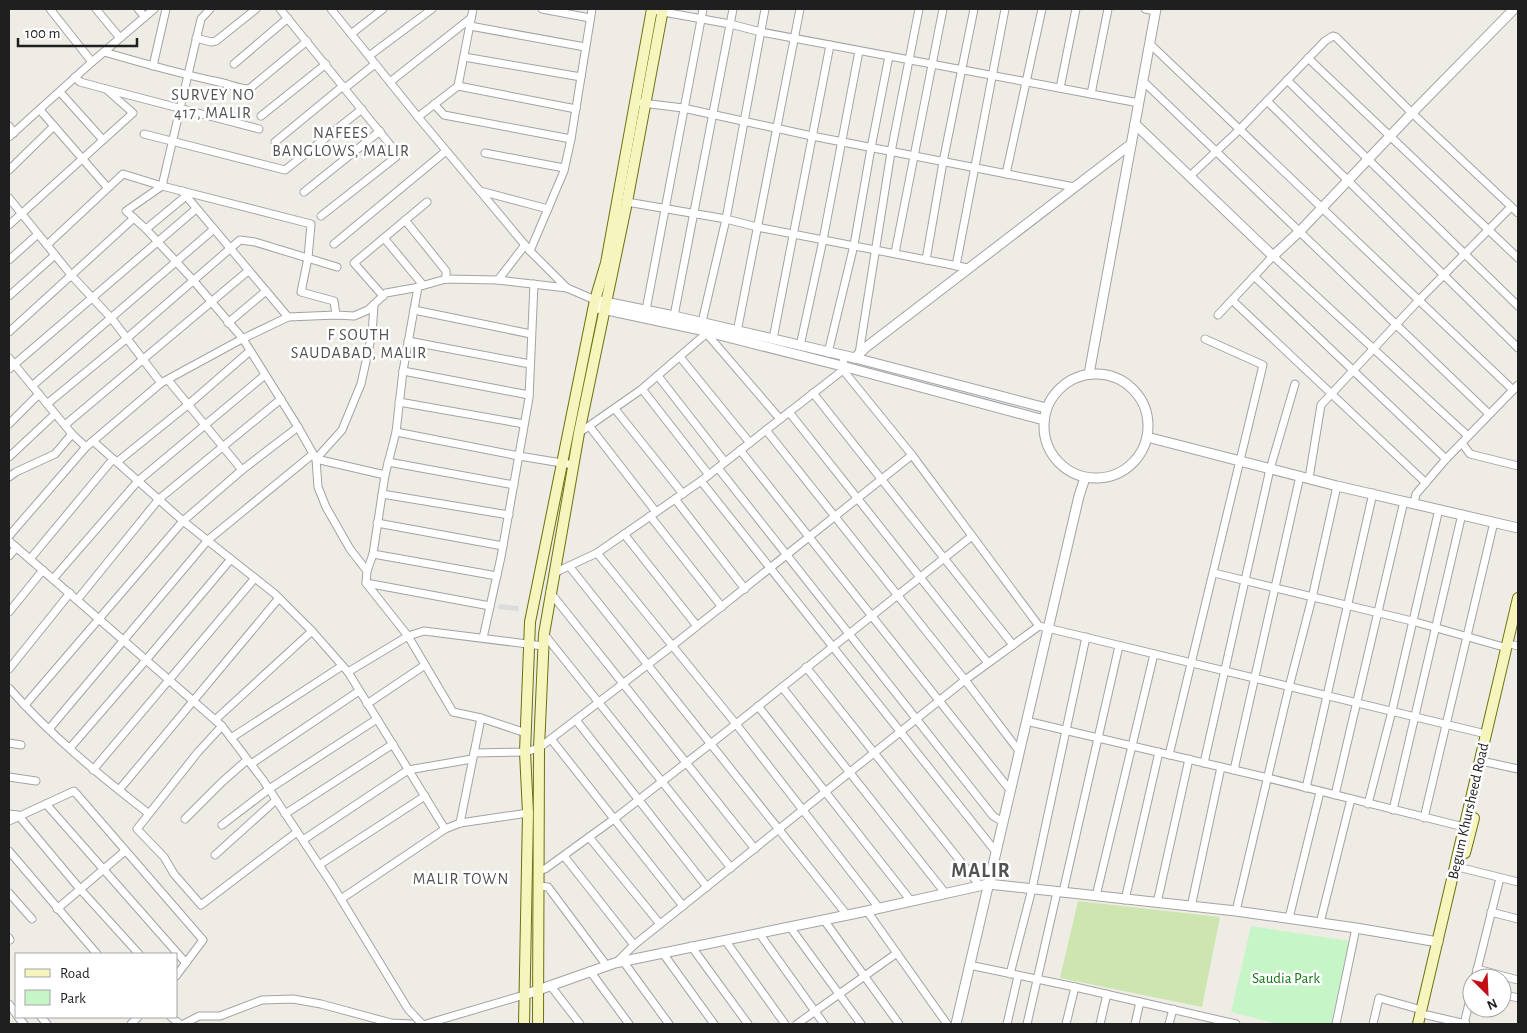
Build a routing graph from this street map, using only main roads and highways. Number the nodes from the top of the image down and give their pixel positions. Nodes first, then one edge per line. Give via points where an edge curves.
1 (657, 10) edge
2 (640, 103) junction
3 (1518, 598) edge
4 (1518, 625) edge
5 (1513, 647) edge
6 (1500, 691) junction
7 (1465, 839) junction
8 (1424, 1016) edge
9 (524, 1024) edge
10 (538, 1024) edge
11 (1418, 1024) edge

1 - 2 main road
2 - 9 main road via 606,264 594,304 530,622 525,752 528,813
2 - 10 main road via 627,202 580,433 544,634 539,748
3 - 5 main road, Begum Khursheed Road
4 - 5 main road, Begum Khursheed Road
5 - 6 main road, Begum Khursheed Road
6 - 7 main road, Begum Khursheed Road via 1486,762
6 - 7 main road, Begum Khursheed Road via 1486,734 1464,827
7 - 8 main road, Begum Khursheed Road via 1438,942
7 - 8 main road, Begum Khursheed Road via 1462,868
8 - 11 main road, Begum Khursheed Road

